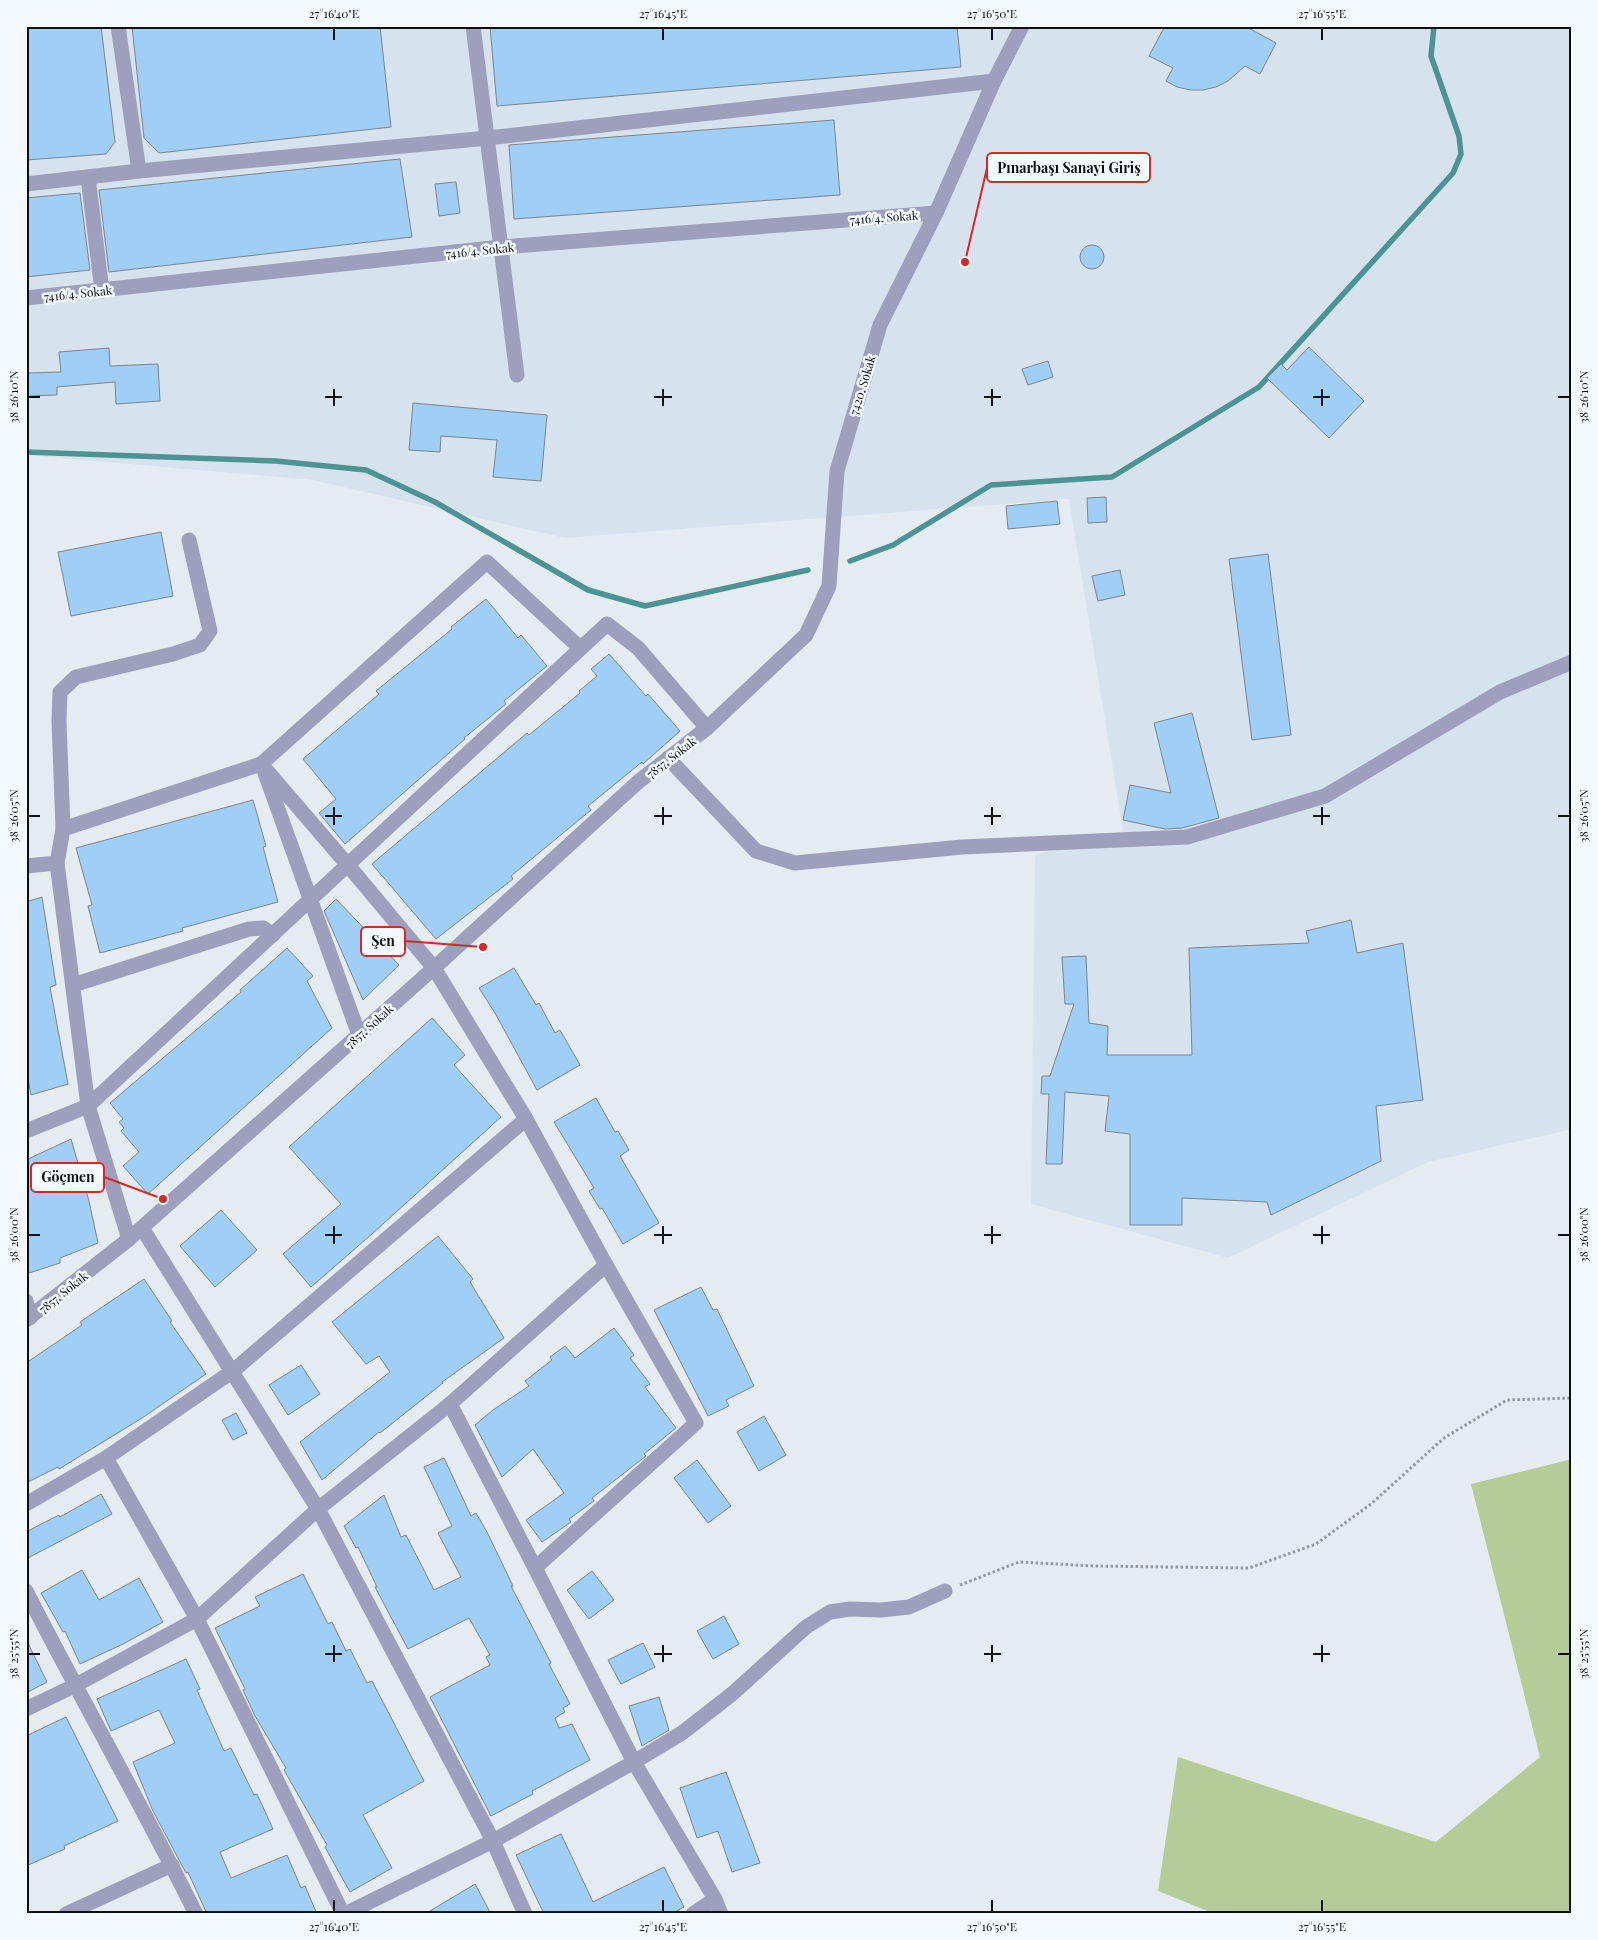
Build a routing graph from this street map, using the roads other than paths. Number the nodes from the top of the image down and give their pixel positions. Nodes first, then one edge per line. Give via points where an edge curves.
1 (118, 26) edge
2 (473, 26) edge
3 (1022, 26) edge
4 (994, 81) junction
5 (488, 138) junction
6 (139, 171) junction
7 (88, 177) junction
8 (26, 184) edge
9 (936, 213) junction
10 (501, 247) junction
11 (102, 290) junction
12 (26, 298) edge
13 (517, 375) dead end
14 (190, 540) dead end
15 (580, 648) junction
16 (1572, 662) edge
17 (707, 728) junction
18 (668, 758) junction
19 (261, 764) junction
20 (63, 829) junction
21 (57, 863) junction
22 (347, 864) junction
23 (26, 866) edge
24 (311, 901) junction
25 (274, 935) junction
26 (434, 968) junction
27 (73, 985) junction
28 (359, 1035) junction
29 (88, 1106) junction
30 (526, 1119) junction
31 (26, 1131) edge
32 (142, 1228) junction
33 (129, 1239) junction
34 (606, 1266) junction
35 (26, 1301) edge
36 (28, 1319) edge
37 (233, 1371) junction
38 (450, 1404) junction
39 (106, 1458) junction
40 (26, 1504) edge
41 (318, 1509) junction
42 (535, 1568) junction
43 (26, 1591) edge
44 (945, 1591) road end
45 (197, 1619) junction
46 (74, 1686) junction
47 (26, 1710) edge
48 (634, 1762) junction
49 (493, 1841) junction
50 (172, 1865) junction
51 (715, 1898) junction
52 (66, 1914) edge
53 (196, 1914) edge
54 (344, 1914) edge
55 (525, 1914) edge
56 (693, 1914) edge
57 (721, 1914) edge

1 - 6 street
2 - 5 street
3 - 4 street, 7420. Sokak
4 - 5 street
4 - 9 street, 7420. Sokak
5 - 6 street
5 - 10 street
6 - 7 street
7 - 8 street
7 - 11 street
9 - 10 street, 7416/4. Sokak
9 - 17 street, 7420. Sokak via 880,325 837,471 828,586 806,635
10 - 11 street, 7416/4. Sokak
10 - 13 street
11 - 12 street, 7416/4. Sokak
14 - 20 street via 210,632 200,645 76,677 60,692
15 - 17 street via 607,624 638,648
15 - 19 street via 487,562
15 - 22 street
16 - 18 street via 1500,692 1325,796 1187,837 962,847 795,863 756,851
17 - 18 street, 7857. Sokak
18 - 26 street, 7857. Sokak
19 - 20 street
19 - 22 street
19 - 24 street
20 - 21 street
21 - 23 street
21 - 27 street
22 - 24 street
22 - 26 street
24 - 25 street
24 - 28 street
25 - 27 street via 263,928 248,929
25 - 29 street
26 - 28 street, 7857. Sokak
26 - 30 street
27 - 29 street
28 - 32 street, 7857. Sokak
29 - 31 street
29 - 33 street
30 - 34 street
30 - 37 street
32 - 33 street, 7857. Sokak
32 - 37 street
33 - 36 street, 7857. Sokak
34 - 38 street
34 - 42 street via 696,1422
35 - 36 street
37 - 39 street
37 - 41 street
38 - 41 street
38 - 42 street
39 - 40 street
39 - 45 street
41 - 45 street
41 - 49 street
42 - 48 street
43 - 46 street
44 - 48 street via 909,1607 881,1610 850,1608 830,1612 806,1627 732,1694 682,1733
45 - 46 street
45 - 54 street
46 - 47 street
46 - 50 street
48 - 49 street
48 - 51 street
49 - 54 street
49 - 55 street
50 - 52 street
50 - 53 street
51 - 56 street
51 - 57 street

